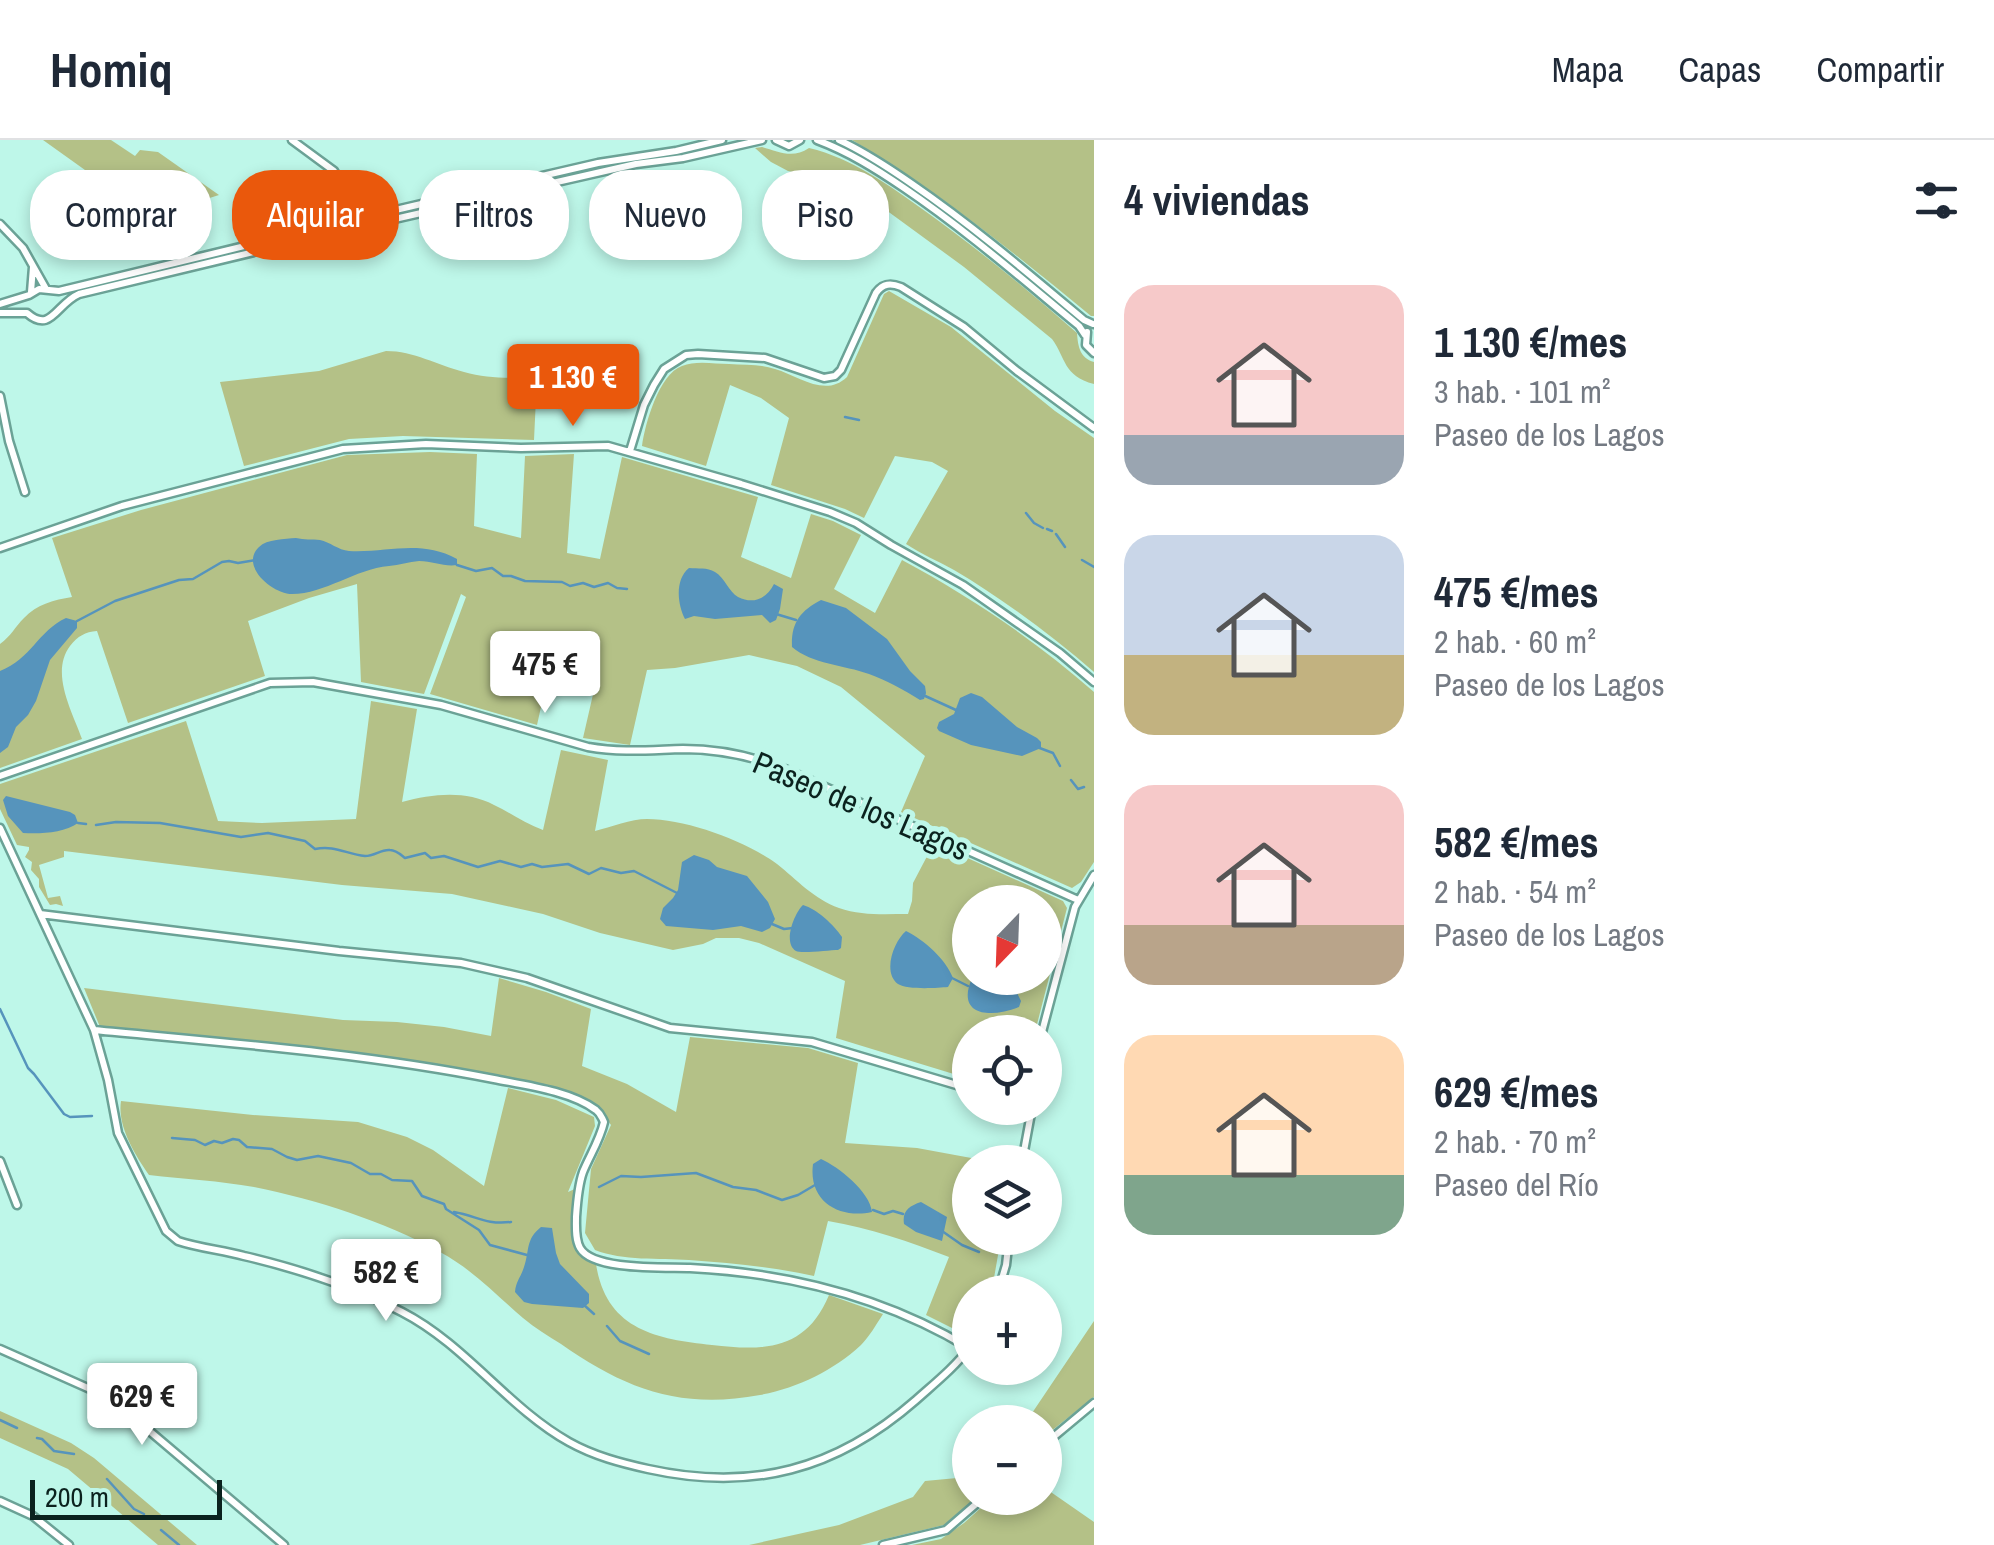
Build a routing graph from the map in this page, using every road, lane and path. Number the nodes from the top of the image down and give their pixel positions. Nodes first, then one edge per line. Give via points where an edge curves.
1 (292, 140) edge
2 (722, 140) edge
3 (762, 140) edge
4 (776, 140) edge
5 (800, 140) edge
6 (817, 140) edge
7 (839, 140) edge
8 (332, 170) edge
9 (399, 209) edge
10 (399, 218) edge
11 (0, 224) edge
12 (232, 249) edge
13 (232, 257) edge
14 (33, 266) junction
15 (48, 290) junction
16 (30, 294) junction
17 (0, 304) edge
18 (58, 307) junction
19 (0, 313) edge
20 (28, 313) junction
21 (1094, 324) edge
22 (1085, 335) junction
23 (1094, 353) edge
24 (0, 396) edge
25 (1094, 428) edge
26 (630, 451) junction
27 (26, 492) dead end
28 (0, 548) edge
29 (1094, 682) edge
30 (0, 776) edge
31 (0, 828) edge
32 (1094, 875) edge
33 (1078, 900) junction
34 (39, 914) junction
35 (1047, 1015) edge
36 (94, 1030) junction
37 (952, 1084) edge
38 (1, 1167) edge
39 (17, 1204) dead end
40 (952, 1338) edge
41 (0, 1349) edge
42 (952, 1368) edge
43 (1094, 1403) edge
44 (1062, 1430) edge
45 (0, 1501) edge
46 (963, 1515) edge
47 (69, 1545) edge
48 (284, 1545) edge
49 (884, 1545) edge

1 - 8 street
2 - 9 street
3 - 10 street
4 - 5 street via 788,146
6 - 22 street via 876,168 945,216
7 - 21 street via 963,220
11 - 14 street
12 - 15 street
13 - 18 street via 80,293
14 - 15 street
14 - 16 street
15 - 16 street
15 - 18 street
16 - 17 street
16 - 20 street
18 - 20 street via 41,322
19 - 20 street
21 - 22 street
22 - 23 street
24 - 27 street
25 - 26 street via 964,327 889,283 876,292 835,376 752,356 676,359 648,395
26 - 28 street via 426,444 343,449 122,506
26 - 29 street via 856,523 963,585
30 - 33 street, Paseo de los Lagos via 270,683 314,682 442,705 607,751 702,750 749,757
31 - 34 street
32 - 33 street
33 - 35 street
34 - 36 street
34 - 37 street via 462,962 670,1028 812,1042
36 - 40 street via 327,1052 568,1097 596,1110 604,1122 578,1200 576,1236 588,1257 827,1288 898,1311
36 - 42 street via 118,1132 172,1237 308,1273 402,1312 434,1330 552,1431 604,1457 699,1477 753,1477 814,1464 884,1425
38 - 39 street
41 - 48 street via 109,1400
43 - 44 street
45 - 47 street via 33,1516
46 - 49 street via 946,1530

